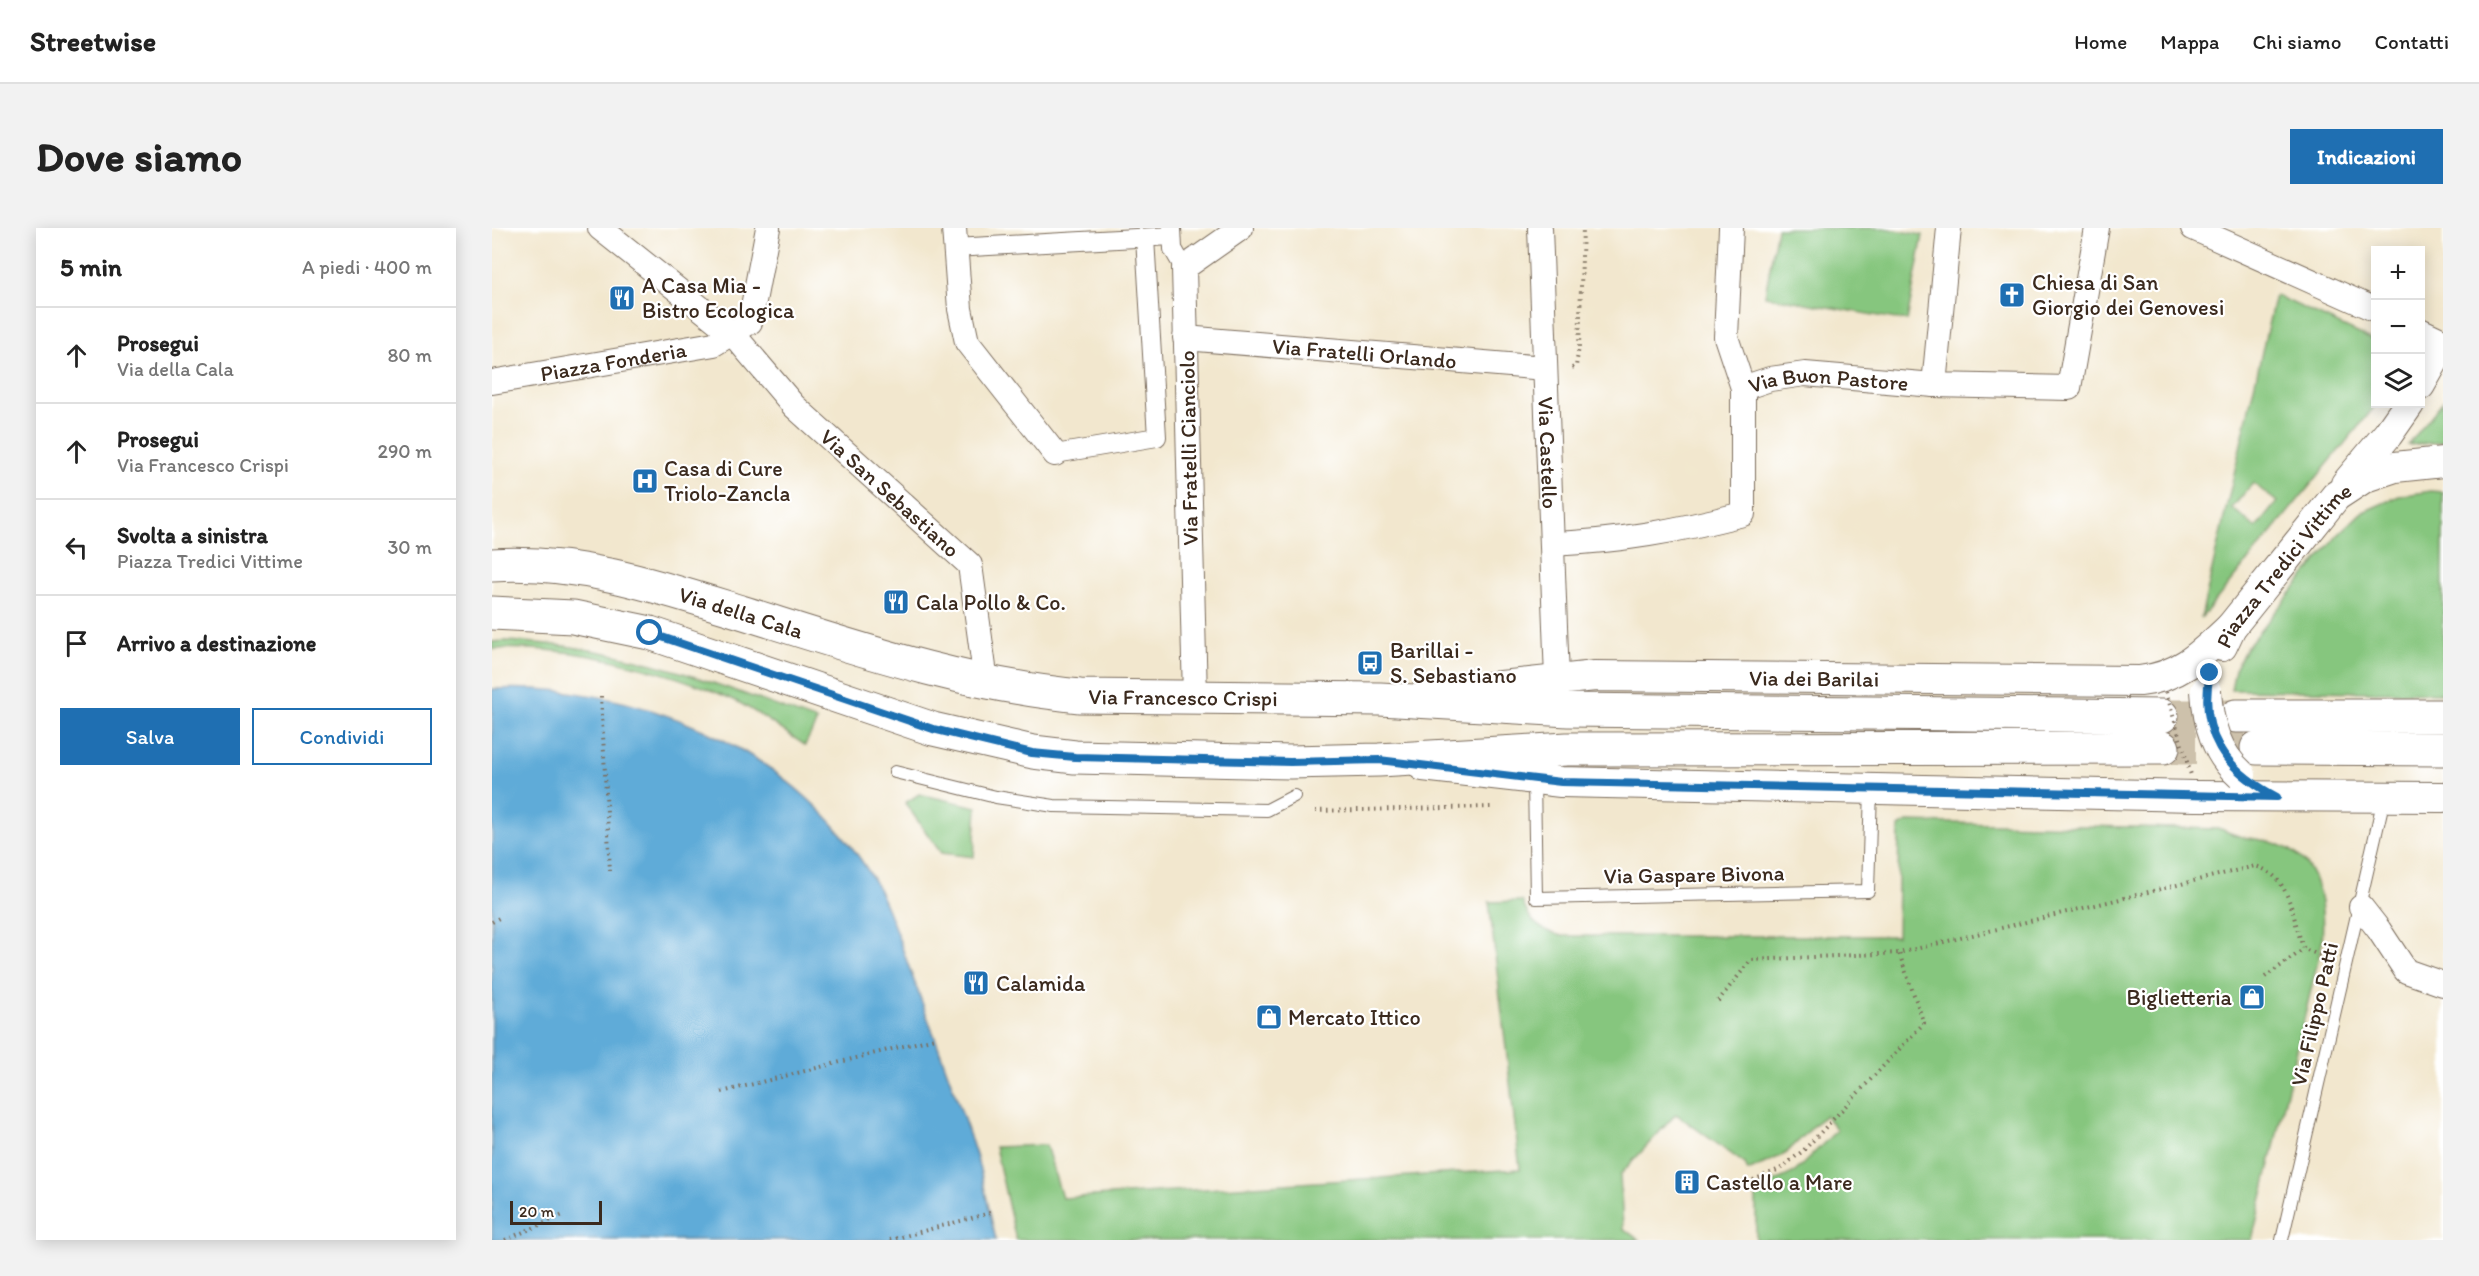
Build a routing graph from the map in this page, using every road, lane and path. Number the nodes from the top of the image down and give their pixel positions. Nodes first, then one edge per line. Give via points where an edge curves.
1 (600, 228) edge
2 (768, 228) edge
3 (1241, 228) edge
4 (1540, 228) edge
5 (1583, 228) edge
6 (1731, 228) edge
7 (1949, 228) edge
8 (2097, 228) edge
9 (2193, 228) edge
10 (1172, 232) edge
11 (954, 238) edge
12 (1145, 238) junction
13 (1184, 268) junction
14 (2371, 308) edge
15 (2425, 332) edge
16 (733, 334) junction
17 (1185, 338) junction
18 (2443, 342) edge
19 (1545, 368) junction
20 (2425, 377) edge
21 (492, 382) edge
22 (1934, 385) junction
23 (1743, 388) junction
24 (2406, 408) edge
25 (1055, 454) joint
26 (2443, 462) edge
27 (2336, 496) junction
28 (1552, 544) junction
29 (492, 565) edge
30 (492, 613) edge
31 (2231, 627) junction
32 (1557, 679) junction
33 (986, 682) junction
34 (601, 696) dead end
35 (1195, 697) junction
36 (1380, 699) junction
37 (2236, 716) tunnel mouth
38 (2443, 716) edge
39 (2164, 719) junction
40 (2257, 747) tunnel mouth
41 (2443, 749) edge
42 (1379, 760) junction
43 (895, 772) dead end
44 (2191, 775) dead end
45 (1534, 780) junction
46 (1871, 789) junction
47 (1294, 796) dead end
48 (2277, 797) junction
49 (2385, 797) junction
50 (2443, 797) edge
51 (1494, 807) dead end
52 (1315, 812) dead end
53 (610, 871) dead end
54 (2361, 908) junction
55 (501, 917) dead end
56 (492, 922) edge
57 (2304, 949) junction
58 (1899, 953) junction
59 (2329, 957) dead end
60 (2265, 978) dead end
61 (2443, 984) edge
62 (1718, 1002) dead end
63 (935, 1038) dead end
64 (722, 1092) dead end
65 (1753, 1180) dead end
66 (990, 1213) dead end
67 (563, 1215) dead end
68 (505, 1240) edge
69 (890, 1240) edge
70 (2282, 1240) edge

1 - 16 street, Via San Sebastiano
2 - 16 street via 750,322
3 - 13 street
4 - 19 street, Via Castello
5 - 19 path via 1576,366
6 - 23 street, Via Buon Pastore via 1726,337
7 - 22 street
8 - 22 street, Via Buon Pastore via 2069,388
9 - 14 street
10 - 12 street
10 - 13 street via 1173,249
11 - 12 street
11 - 25 street via 967,342
12 - 25 street via 1157,437
13 - 17 street, Via Fratelli Cianciolo
15 - 18 street
16 - 21 street, Piazza Fonderia via 714,344
16 - 33 street, Via San Sebastiano via 794,406 970,565
17 - 19 street, Via Fratelli Orlando
17 - 35 street, Via Fratelli Cianciolo
18 - 20 street
19 - 28 street, Via Castello
22 - 23 street, Via Buon Pastore via 1805,374
23 - 28 street via 1743,514 1664,533 1604,542
24 - 27 street
26 - 27 street, Piazza Tredici Vittime via 2395,467 2366,477
27 - 31 street, Piazza Tredici Vittime
28 - 32 street, Via Castello
29 - 33 main road, Via della Cala via 549,567 613,576 917,667
30 - 42 main road via 573,617 650,633 933,729 1032,753 1134,760
31 - 32 street, Via dei Barilai via 2195,661 2160,679 2140,681 1596,676
31 - 48 street, Piazza Tredici Vittime, bridge via 2206,691 2212,730 2225,758 2241,776
32 - 36 street, Via dei Barilai
33 - 35 main road, Via Francesco Crispi via 1080,696
34 - 53 path
35 - 36 main road, Via Francesco Crispi
36 - 39 main road, Via Francesco Crispi via 1568,710
37 - 38 main road
39 - 42 main road
39 - 44 path, bridge
40 - 41 main road
42 - 45 street
43 - 47 lane via 996,797 1054,806 1267,810
45 - 46 street
45 - 46 lane, Via Gaspare Bivona via 1536,898 1868,891
46 - 48 street
48 - 49 street
49 - 50 street
49 - 54 lane, Via Filippo Patti
51 - 52 path
54 - 61 street via 2406,971
54 - 70 lane, Via Filippo Patti
55 - 56 path
57 - 58 path via 2282,882 2269,870 2256,866
57 - 59 path
57 - 60 path
58 - 62 path via 1751,960
58 - 65 path via 1924,1023 1792,1161
63 - 64 path
66 - 69 path
67 - 68 path

